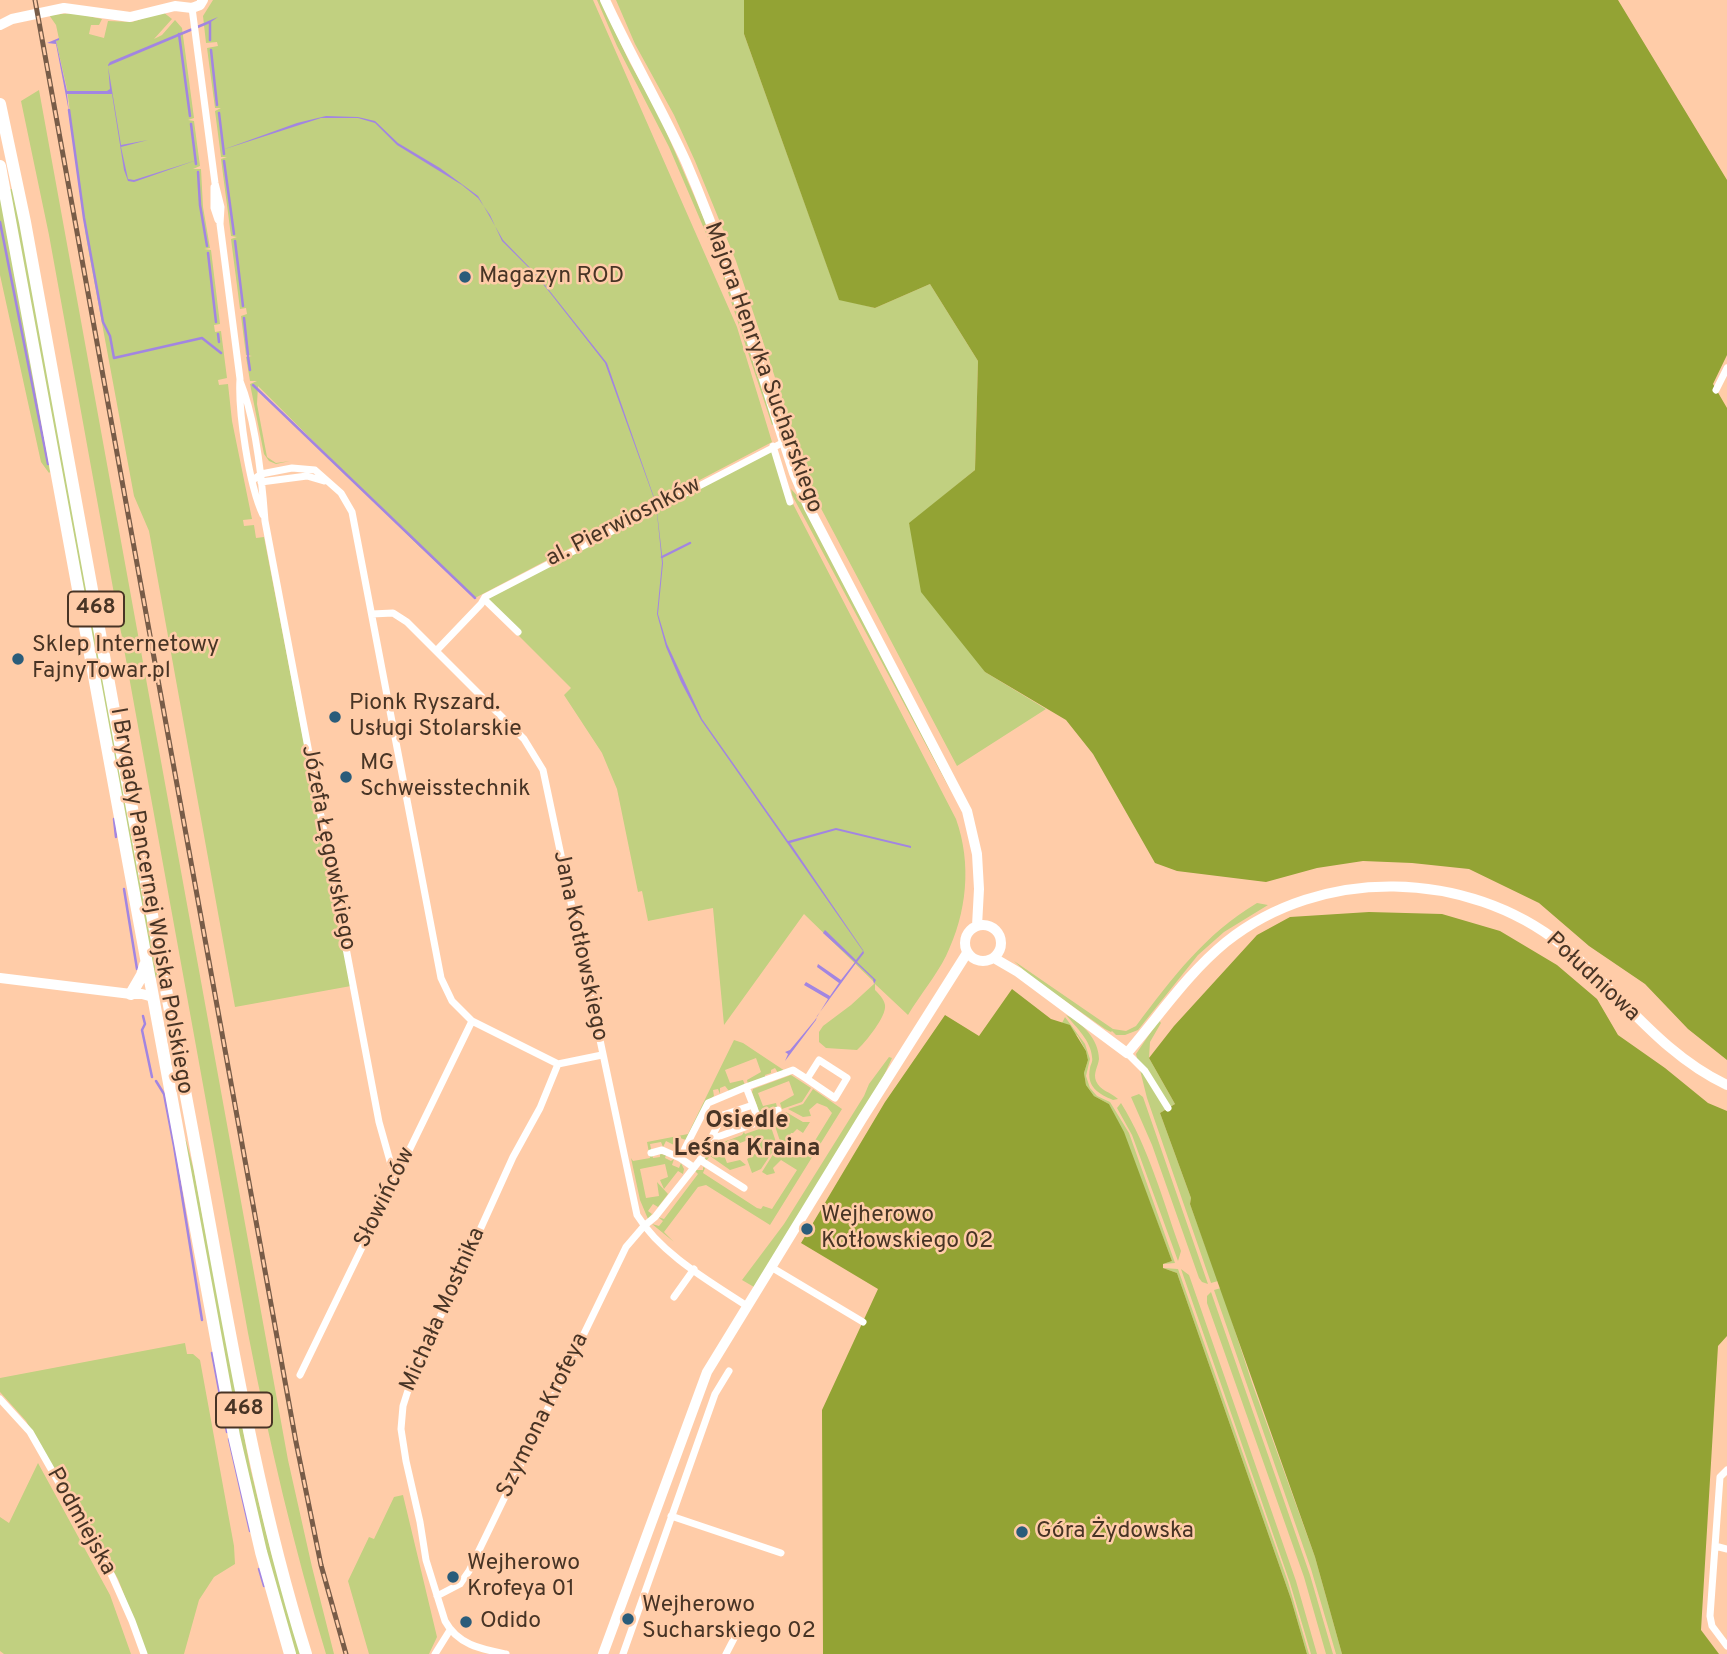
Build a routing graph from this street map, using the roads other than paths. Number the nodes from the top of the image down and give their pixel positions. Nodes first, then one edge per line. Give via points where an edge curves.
1 (165, 0) edge
2 (203, 0) edge
3 (606, 0) edge
4 (185, 5) edge
5 (148, 12) junction
6 (6, 18) edge
7 (0, 24) edge
8 (0, 104) edge
9 (0, 166) edge
10 (1727, 368) edge
11 (240, 381) junction
12 (1716, 390) dead end
13 (776, 445) junction
14 (261, 474) junction
15 (253, 480) junction
16 (262, 483) junction
17 (331, 483) junction
18 (790, 502) dead end
19 (265, 518) junction
20 (482, 602) junction
21 (372, 614) junction
22 (518, 632) dead end
23 (437, 650) junction
24 (982, 926) junction
25 (996, 954) junction
26 (971, 956) junction
27 (146, 961) junction
28 (0, 978) edge
29 (131, 995) junction
30 (166, 995) junction
31 (153, 997) junction
32 (472, 1021) junction
33 (1127, 1053) junction
34 (602, 1055) junction
35 (558, 1064) junction
36 (807, 1079) junction
37 (1727, 1085) edge
38 (746, 1087) junction
39 (753, 1105) junction
40 (1168, 1108) dead end
41 (778, 1110) dead end
42 (758, 1118) junction
43 (709, 1140) junction
44 (651, 1153) dead end
45 (680, 1158) junction
46 (700, 1160) junction
47 (693, 1167) junction
48 (396, 1175) junction
49 (744, 1188) dead end
50 (643, 1226) junction
51 (771, 1267) junction
52 (694, 1269) junction
53 (674, 1297) dead end
54 (747, 1306) junction
55 (863, 1322) dead end
56 (729, 1371) dead end
57 (300, 1375) dead end
58 (0, 1399) edge
59 (1727, 1470) edge
60 (671, 1516) junction
61 (1715, 1546) junction
62 (1727, 1549) edge
63 (781, 1553) dead end
64 (437, 1596) junction
65 (741, 1625) dead end
66 (450, 1630) junction
67 (1727, 1646) edge
68 (144, 1654) edge
69 (290, 1654) edge
70 (306, 1654) edge
71 (435, 1654) edge
72 (506, 1654) edge
73 (603, 1654) edge
74 (623, 1654) edge
75 (726, 1654) edge

1 - 5 street
2 - 4 street via 200,5
3 - 13 street, Majora Henryka Sucharskiego via 667,121 724,255
4 - 5 street
4 - 11 street, Józefa Łęgowskiego via 220,198
5 - 6 street via 119,16 64,8
6 - 7 street
8 - 30 main road, I Brygady Pancernej Wojska Polskiego / 468
9 - 27 main road, I Brygady Pancernej Wojska Polskiego / 468
10 - 12 street
11 - 14 street, Józefa Łęgowskiego
11 - 15 street, Józefa Łęgowskiego via 239,403
13 - 18 street
13 - 20 street, al. Pierwiosnków via 523,575
13 - 24 street, Majora Henryka Sucharskiego via 960,794 973,829
14 - 15 street
14 - 16 street, Józefa Łęgowskiego
14 - 17 street via 308,468
15 - 16 street
15 - 19 street, Józefa Łęgowskiego
16 - 17 street via 307,476
16 - 19 street, Józefa Łęgowskiego
17 - 21 street via 352,512
19 - 48 street, Józefa Łęgowskiego via 379,1122
20 - 22 street
20 - 23 street, al. Pierwiosnków
21 - 23 street, Jana Kotłowskiego via 400,617
21 - 32 street via 441,978 452,1002
23 - 34 street, Jana Kotłowskiego via 524,739 543,770
24 - 25 street via 998,935 1001,945
24 - 26 street via 966,937
25 - 26 street via 984,961
25 - 33 street
26 - 51 street via 934,1002
27 - 29 main road
27 - 31 main road, I Brygady Pancernej Wojska Polskiego / 468
28 - 29 street
29 - 31 street
30 - 31 street
30 - 70 main road, I Brygady Pancernej Wojska Polskiego / 468 via 250,1440
31 - 69 main road, I Brygady Pancernej Wojska Polskiego / 468 via 240,1462
32 - 35 street
32 - 48 street, Słowińców
33 - 37 street, Południowa via 1192,973 1245,929 1326,894 1389,886 1472,898 1547,934 1582,962 1666,1046
33 - 40 street via 1145,1071
34 - 35 street
34 - 50 street, Jana Kotłowskiego via 632,1200
35 - 64 street, Michała Mostnika via 417,1362 402,1406 406,1461
36 - 36 street via 835,1098 848,1078 819,1060
36 - 38 street via 793,1070
38 - 39 street
38 - 45 street via 708,1103
39 - 42 street
39 - 43 street via 723,1115
41 - 42 street
42 - 43 street via 760,1122
43 - 46 street
44 - 45 street via 662,1150
45 - 47 street
46 - 47 street, Szymona Krofeya
46 - 49 street
47 - 50 street, Szymona Krofeya
48 - 57 street, Słowińców
50 - 52 street, Jana Kotłowskiego
50 - 64 street, Szymona Krofeya via 626,1247 465,1580
51 - 54 street
51 - 55 street
52 - 53 street
52 - 54 street, Jana Kotłowskiego
54 - 73 street via 702,1384
56 - 60 street via 715,1394
58 - 68 street, Podmiejska via 30,1432 112,1576
59 - 61 street via 1720,1477
60 - 63 street
60 - 74 street
61 - 62 street
61 - 67 street via 1710,1616
64 - 66 street, Michała Mostnika
65 - 75 street
66 - 71 street
66 - 72 street via 472,1646

